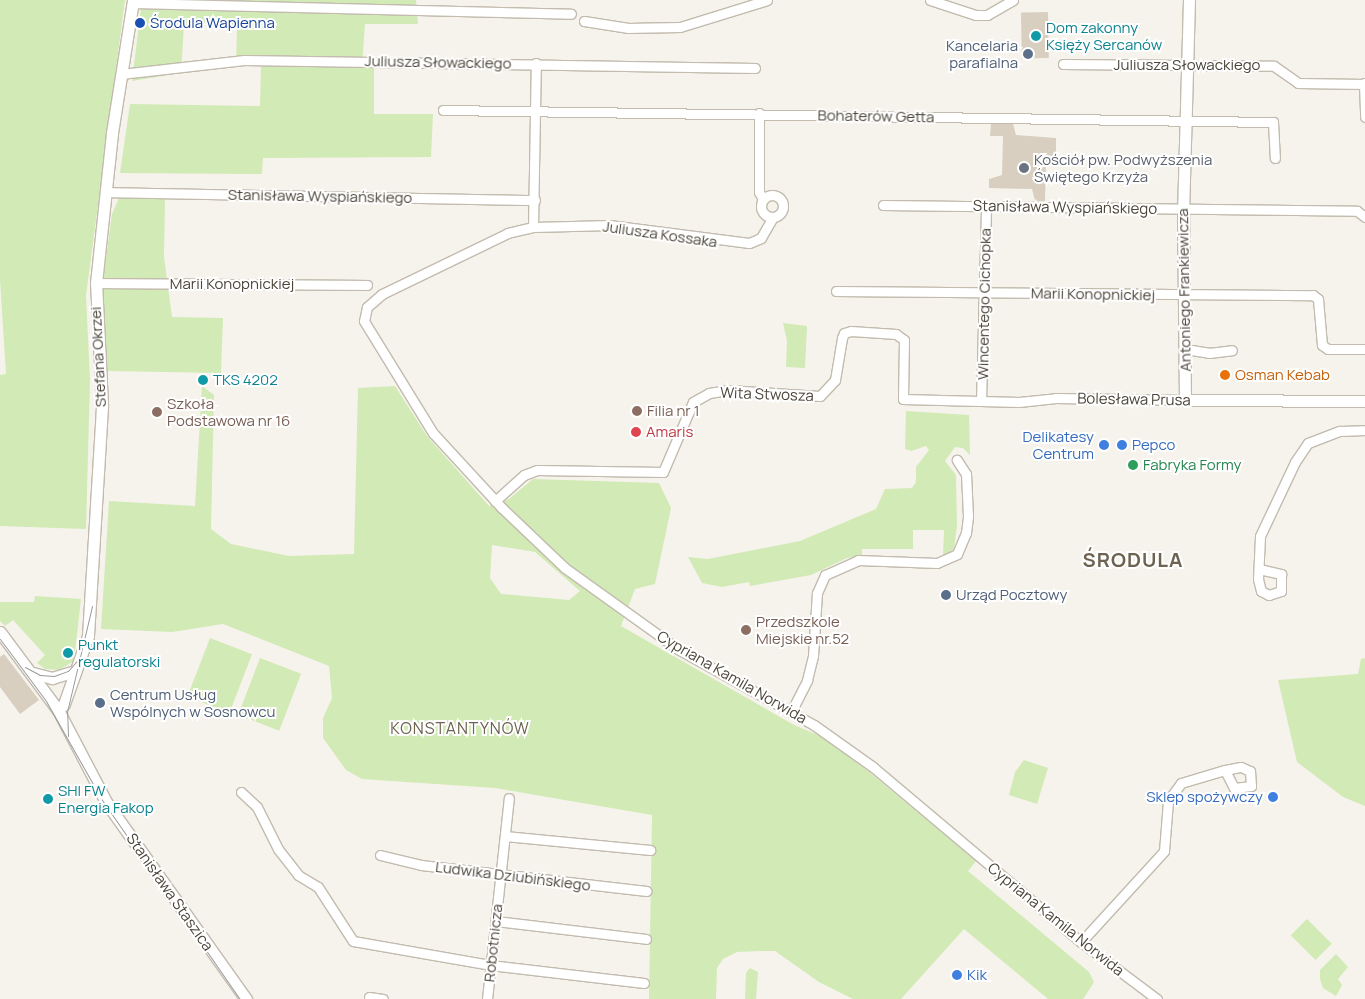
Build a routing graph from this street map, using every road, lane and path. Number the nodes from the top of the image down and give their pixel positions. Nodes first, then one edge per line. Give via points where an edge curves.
1 (767, 0) edge
2 (930, 0) edge
3 (1013, 0) edge
4 (1189, 0) edge
5 (133, 1) edge
6 (572, 14) dead end
7 (584, 21) dead end
8 (536, 64) junction
9 (1063, 64) dead end
10 (1189, 66) junction
11 (755, 68) dead end
12 (121, 74) junction
13 (1365, 84) edge
14 (443, 110) dead end
15 (534, 111) junction
16 (759, 113) junction
17 (1365, 117) edge
18 (1186, 120) junction
19 (1275, 158) dead end
20 (105, 192) junction
21 (763, 198) junction
22 (535, 200) junction
23 (883, 205) dead end
24 (986, 206) junction
25 (1183, 210) junction
26 (773, 217) junction
27 (1365, 217) edge
28 (533, 227) junction
29 (96, 284) junction
30 (367, 285) dead end
31 (836, 291) dead end
32 (984, 293) junction
33 (1184, 295) junction
34 (367, 307) joint
35 (1185, 348) junction
36 (1365, 349) edge
37 (1232, 350) dead end
38 (903, 399) joint
39 (1185, 400) junction
40 (981, 401) junction
41 (1365, 401) edge
42 (1365, 430) edge
43 (957, 460) dead end
44 (495, 501) junction
45 (1259, 569) dead end
46 (0, 632) edge
47 (76, 671) junction
48 (34, 673) junction
49 (58, 710) junction
50 (791, 712) junction
51 (1225, 770) dead end
52 (241, 792) dead end
53 (509, 798) dead end
54 (505, 836) junction
55 (650, 850) dead end
56 (380, 855) dead end
57 (500, 875) junction
58 (647, 891) dead end
59 (496, 921) junction
60 (646, 938) dead end
61 (1081, 942) junction
62 (490, 965) junction
63 (644, 983) dead end
64 (369, 997) dead end
65 (246, 999) edge
66 (383, 999) edge
67 (486, 999) edge
68 (1158, 999) edge

1 - 7 street via 680,27 628,28
2 - 3 street via 976,15 987,14
4 - 10 street, Antoniego Frankiewicza
5 - 6 street
5 - 12 street, Stefana Okrzei
8 - 11 street, Juliusza Słowackiego
8 - 12 street, Juliusza Słowackiego via 244,60
8 - 15 street
9 - 10 street, Juliusza Słowackiego
10 - 13 street, Juliusza Słowackiego via 1274,66 1298,83
10 - 18 street, Antoniego Frankiewicza
12 - 20 street, Stefana Okrzei
13 - 17 street
14 - 15 street, Bohaterów Getta
15 - 16 street, Bohaterów Getta
15 - 22 street
16 - 18 street, Bohaterów Getta
16 - 21 street via 759,192
18 - 19 street, Bohaterów Getta via 1273,122
18 - 25 street, Antoniego Frankiewicza
20 - 22 street, Stanisława Wyspiańskiego
20 - 29 street, Stefana Okrzei
21 - 26 street via 763,214
21 - 26 street via 772,194 781,199 783,208
22 - 28 street
23 - 24 street, Stanisława Wyspiańskiego
24 - 25 street, Stanisława Wyspiańskiego
24 - 32 street, Wincentego Cichopka
25 - 27 street, Stanisława Wyspiańskiego via 1358,212
25 - 33 street, Antoniego Frankiewicza
26 - 28 street, Juliusza Kossaka via 761,238 749,243 611,225
28 - 34 street, Juliusza Kossaka via 508,233 455,257 382,294
29 - 30 street, Marii Konopnickiej
29 - 47 street, Stefana Okrzei via 102,404 88,638
31 - 32 street, Marii Konopnickiej
32 - 33 street, Marii Konopnickiej
32 - 40 street, Wincentego Cichopka
33 - 35 street, Antoniego Frankiewicza
33 - 36 street, Marii Konopnickiej via 1313,295 1318,299 1322,346 1328,349
34 - 44 street, Cypriana Kamila Norwida via 366,325 420,416
35 - 37 street via 1209,353
35 - 39 street, Antoniego Frankiewicza
38 - 40 street, Bolesława Prusa
38 - 44 street, Wita Stwosza via 904,340 896,334 844,333 835,380 820,396 728,390 709,393 693,402 664,472 537,470 524,475
39 - 40 street, Bolesława Prusa
39 - 41 street, Bolesława Prusa
42 - 45 street via 1340,431 1308,442 1260,536
43 - 50 street via 966,474 968,516 966,533 957,554 937,563 858,560 825,576 817,593 814,656 807,680
44 - 50 street, Cypriana Kamila Norwida via 565,568 626,613 678,649
46 - 48 street, Stanisława Staszica
47 - 48 street via 52,678
47 - 49 street, Stefana Okrzei
48 - 49 street, Stanisława Staszica
49 - 65 street, Stanisława Staszica via 106,802
50 - 61 street, Cypriana Kamila Norwida via 873,767
51 - 61 street via 1181,783 1168,801 1164,851
52 - 62 street via 257,807 278,849 298,876 318,887 353,941
53 - 54 street, Robotnicza
54 - 55 street
54 - 57 street, Robotnicza
56 - 57 street, Ludwika Dziubińskiego
57 - 58 street, Ludwika Dziubińskiego
57 - 59 street, Robotnicza
59 - 60 street
59 - 62 street, Robotnicza
61 - 68 street, Cypriana Kamila Norwida
62 - 63 street
62 - 67 street, Robotnicza
64 - 66 street

